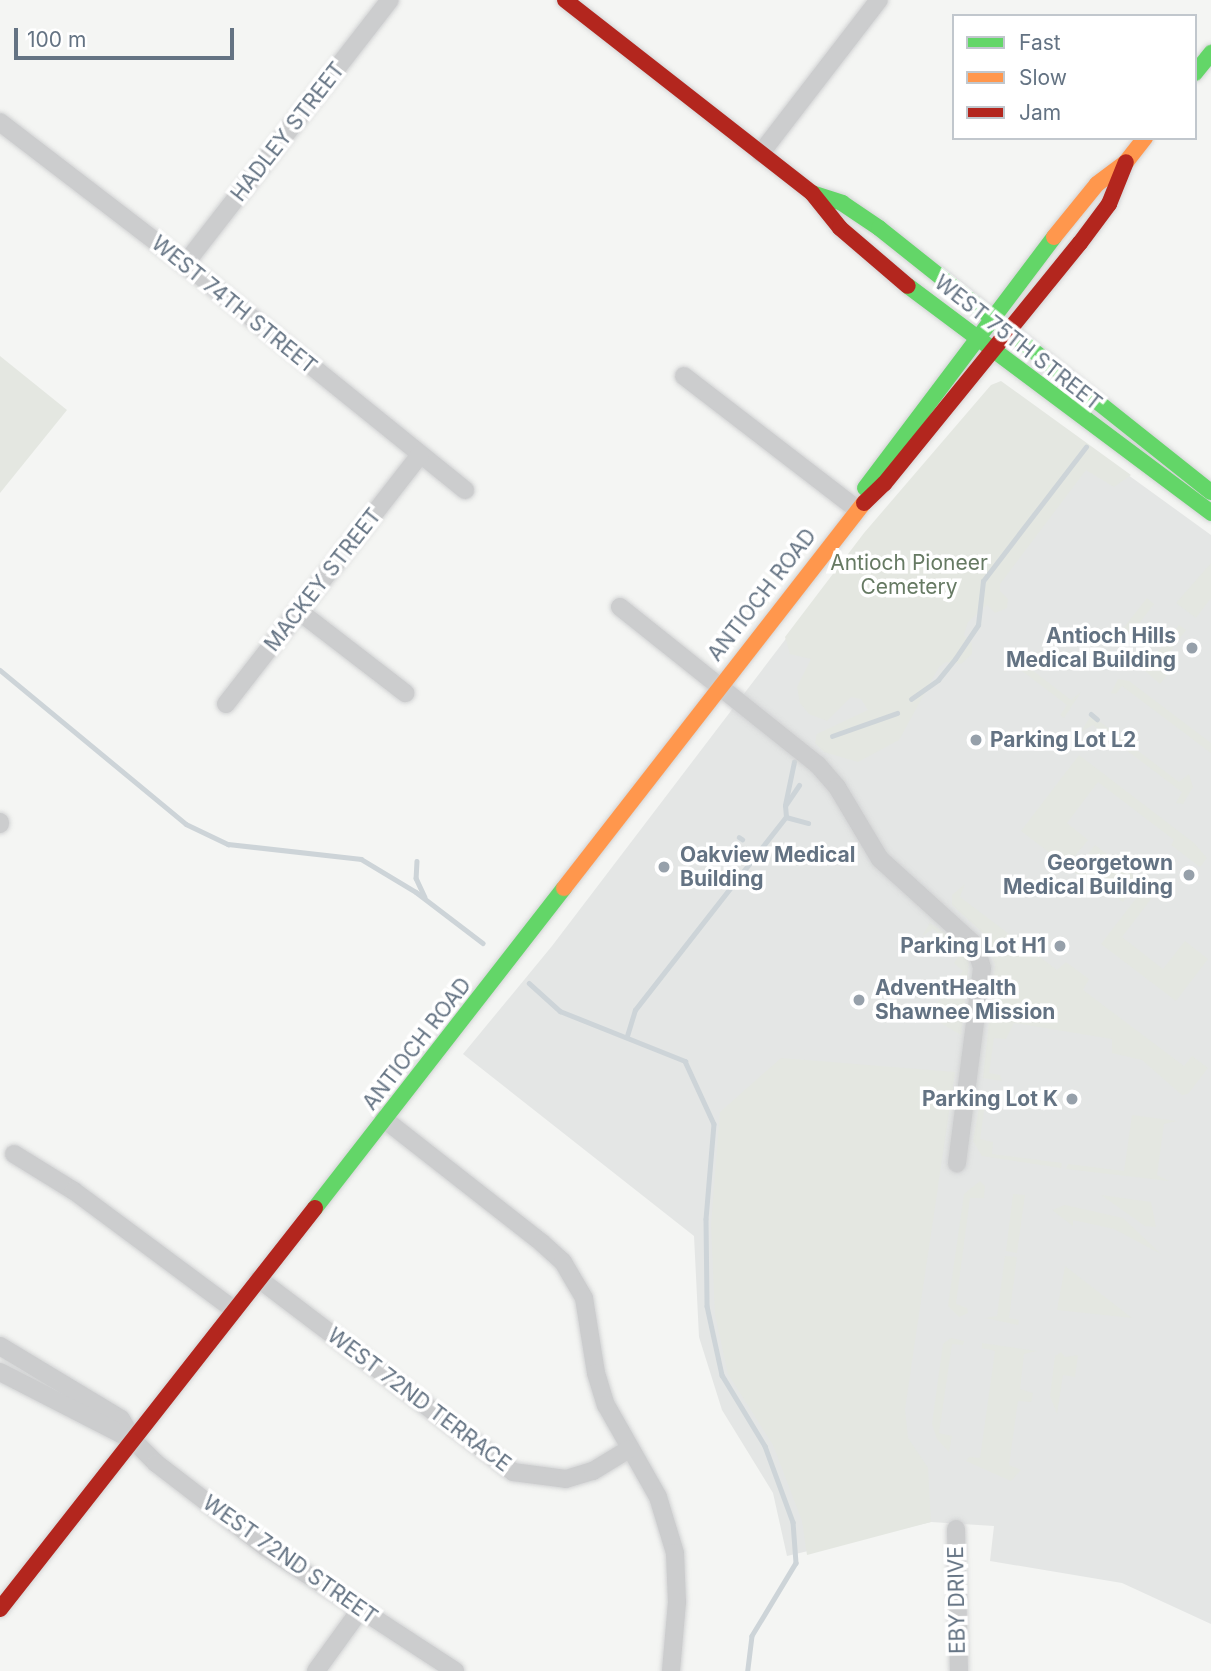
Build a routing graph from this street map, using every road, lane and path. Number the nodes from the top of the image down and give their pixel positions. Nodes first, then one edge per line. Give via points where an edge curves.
1 (390, 0) edge
2 (565, 0) edge
3 (879, 0) edge
4 (1211, 53) edge
5 (1197, 71) edge
6 (0, 122) edge
7 (1143, 140) edge
8 (761, 153) junction
9 (1126, 162) junction
10 (812, 193) junction
11 (185, 264) junction
12 (991, 315) junction
13 (1009, 330) junction
14 (974, 337) junction
15 (993, 351) junction
16 (684, 376) dead end
17 (419, 455) junction
18 (465, 490) dead end
19 (1211, 492) edge
20 (857, 509) junction
21 (1211, 513) edge
22 (620, 607) dead end
23 (300, 612) junction
24 (717, 686) junction
25 (405, 694) dead end
26 (226, 704) dead end
27 (384, 1119) junction
28 (14, 1154) dead end
29 (957, 1163) dead end
30 (259, 1279) junction
31 (234, 1310) junction
32 (0, 1346) edge
33 (0, 1372) edge
34 (133, 1440) junction
35 (629, 1450) junction
36 (956, 1529) dead end
37 (2, 1609) edge
38 (359, 1610) junction
39 (316, 1671) edge
40 (454, 1671) edge
41 (671, 1671) edge
42 (959, 1671) edge

1 - 11 street, HADLEY STREET
2 - 8 main road, WEST 75TH STREET
3 - 8 street
4 - 5 main road
6 - 11 street, WEST 74TH STREET
7 - 9 main road, ANTIOCH ROAD
8 - 10 main road, WEST 75TH STREET
9 - 12 main road, ANTIOCH ROAD via 1097,184
9 - 13 main road, ANTIOCH ROAD via 1109,204
10 - 12 main road, WEST 75TH STREET via 842,203 870,222
10 - 14 main road, WEST 75TH STREET via 840,228
11 - 17 street, WEST 74TH STREET
12 - 13 main road, WEST 75TH STREET
12 - 14 main road, ANTIOCH ROAD
13 - 15 main road, ANTIOCH ROAD
13 - 19 main road, WEST 75TH STREET
14 - 15 main road, WEST 75TH STREET
14 - 20 main road, ANTIOCH ROAD via 869,477
15 - 20 main road, ANTIOCH ROAD via 884,484
15 - 21 main road, WEST 75TH STREET
16 - 20 street
17 - 18 street, WEST 74TH STREET
17 - 23 street, MACKEY STREET
20 - 24 main road, ANTIOCH ROAD
22 - 24 street
23 - 25 street
23 - 26 street, MACKEY STREET
24 - 27 main road, ANTIOCH ROAD
24 - 29 street via 822,769 880,859 975,945 982,968
27 - 30 main road, ANTIOCH ROAD
27 - 35 street via 563,1262 590,1315 596,1373
28 - 31 street via 74,1191
30 - 31 main road, ANTIOCH ROAD
30 - 35 street, WEST 72ND TERRACE via 513,1472 566,1479 593,1471
31 - 34 main road, ANTIOCH ROAD
32 - 34 street, WEST 72ND STREET via 121,1419
33 - 34 street, WEST 72ND STREET
34 - 37 main road, ANTIOCH ROAD
34 - 38 street, WEST 72ND STREET via 265,1547
35 - 41 street via 658,1497 675,1553 677,1602
36 - 42 street, EBY DRIVE
38 - 39 street
38 - 40 street, WEST 72ND STREET

